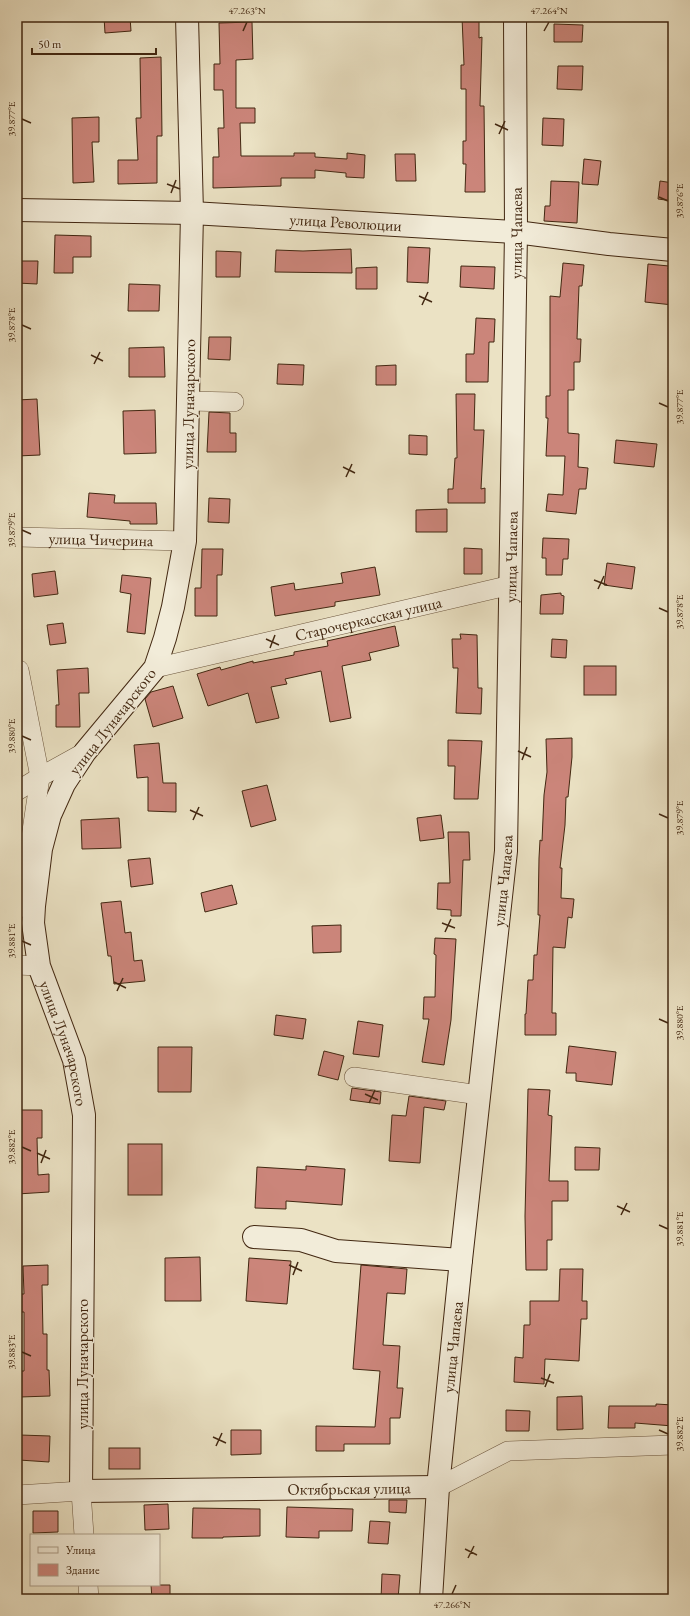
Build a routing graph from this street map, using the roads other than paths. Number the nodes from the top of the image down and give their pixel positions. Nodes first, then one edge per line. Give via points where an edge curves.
1 (186, 17) edge
2 (515, 17) edge
3 (17, 210) edge
4 (192, 213) junction
5 (516, 232) junction
6 (673, 250) edge
7 (188, 401) junction
8 (234, 402) dead end
9 (17, 537) edge
10 (185, 542) junction
11 (511, 585) junction
12 (154, 668) junction
13 (19, 670) dead end
14 (85, 752) junction
15 (40, 776) junction
16 (17, 791) edge
17 (17, 909) edge
18 (17, 965) edge
19 (39, 966) junction
20 (354, 1077) dead end
21 (479, 1095) junction
22 (254, 1237) dead end
23 (460, 1260) junction
24 (673, 1445) edge
25 (438, 1487) junction
26 (81, 1491) junction
27 (17, 1496) edge
28 (84, 1534) edge
29 (88, 1586) edge
30 (89, 1599) edge
31 (431, 1599) edge

1 - 4 main road, улица Луначарского
2 - 5 main road, улица Чапаева
3 - 4 main road, улица Революции
4 - 5 main road, улица Революции
4 - 7 main road, улица Луначарского
5 - 6 main road, улица Революции
5 - 11 main road, улица Чапаева
7 - 8 street
7 - 10 main road, улица Луначарского
9 - 10 street, улица Чичерина
10 - 12 main road, улица Луначарского via 173,607
11 - 12 street, Старочеркасская улица
11 - 21 main road, улица Чапаева via 506,851
12 - 14 main road, улица Луначарского
13 - 15 street
14 - 15 street
14 - 19 main road, улица Луначарского via 64,784 50,815 41,849 33,923
15 - 16 street
15 - 17 street via 24,885
18 - 19 street
19 - 26 main road, улица Луначарского via 74,1060 84,1115
20 - 21 street
21 - 23 main road, улица Чапаева
22 - 23 main road via 301,1240 336,1251
23 - 25 main road, улица Чапаева
24 - 25 street, Октябрьская улица via 508,1451
25 - 26 main road, Октябрьская улица
25 - 31 main road, улица Чапаева
26 - 27 street, Октябрьская улица
26 - 28 street, улица Луначарского
29 - 30 street

